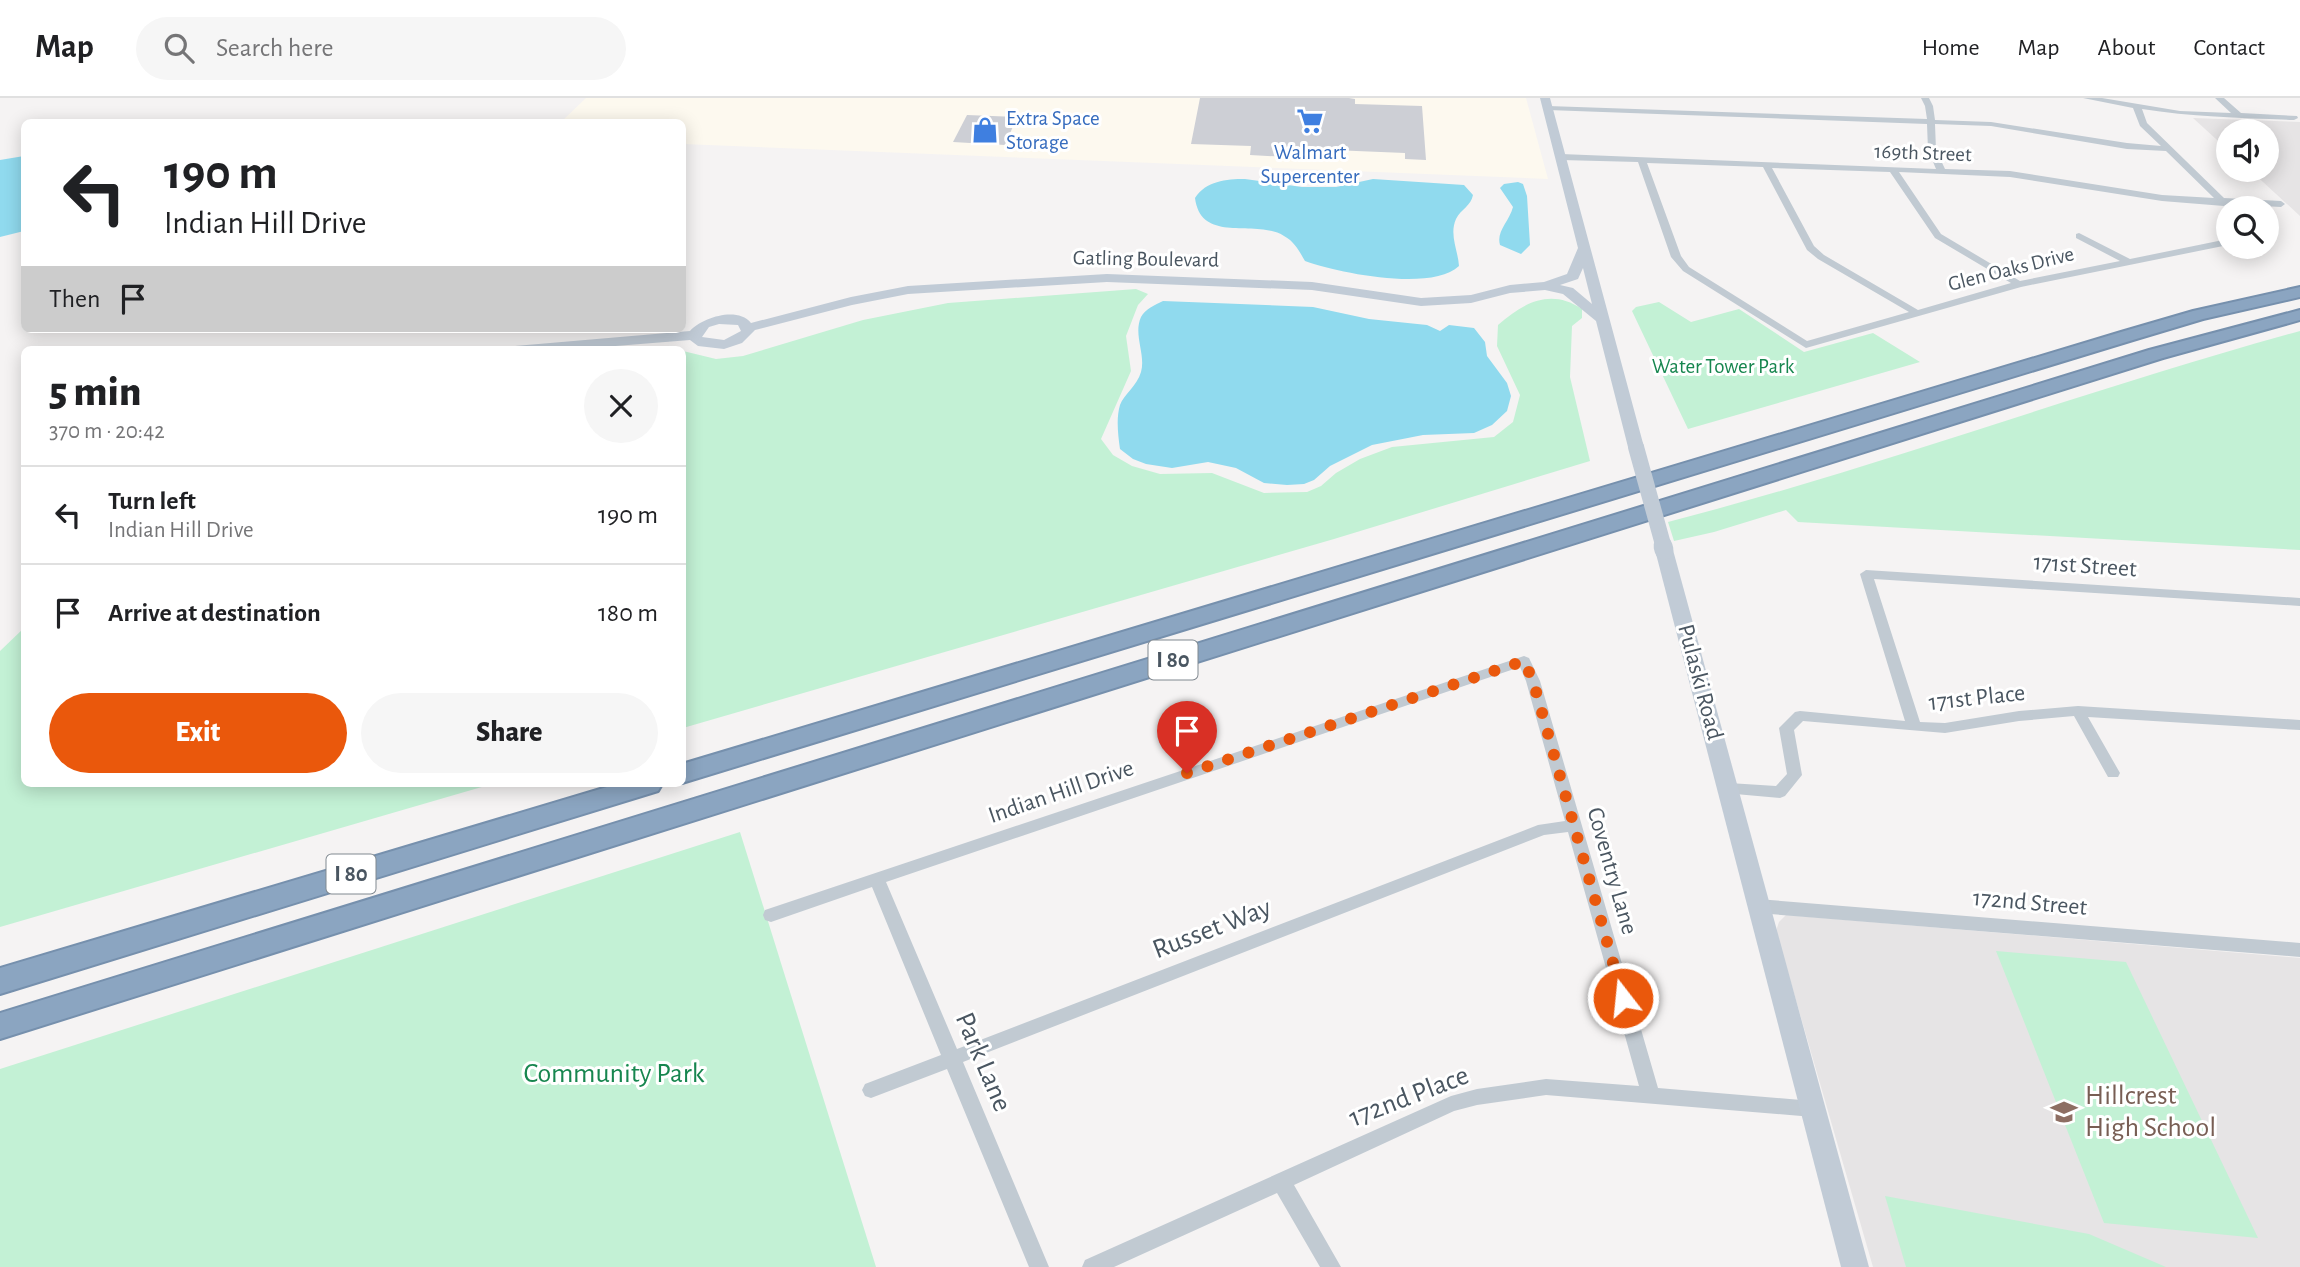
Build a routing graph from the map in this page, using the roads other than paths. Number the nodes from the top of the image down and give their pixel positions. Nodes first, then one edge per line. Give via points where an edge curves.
1 (1925, 98) edge
2 (2087, 98) edge
3 (2219, 98) edge
4 (1547, 103) edge
5 (2137, 107) junction
6 (2239, 116) junction
7 (2294, 118) dead end
8 (1931, 122) junction
9 (2168, 149) junction
10 (1561, 157) junction
11 (1641, 159) junction
12 (1766, 164) junction
13 (1892, 169) junction
14 (1941, 170) junction
15 (2216, 196) edge
16 (2216, 204) edge
17 (2079, 236) dead end
18 (2216, 244) edge
19 (1585, 246) junction
20 (2129, 262) junction
21 (2019, 284) junction
22 (1545, 286) junction
23 (2300, 292) edge
24 (1917, 313) junction
25 (2300, 315) edge
26 (1603, 320) junction
27 (748, 328) junction
28 (694, 335) junction
29 (563, 346) edge
30 (2300, 602) edge
31 (1524, 661) joint
32 (2078, 711) junction
33 (2300, 726) edge
34 (1914, 727) junction
35 (686, 773) edge
36 (2113, 773) dead end
37 (639, 787) edge
38 (1729, 789) junction
39 (1574, 826) junction
40 (877, 879) junction
41 (1757, 906) junction
42 (771, 915) dead end
43 (2300, 950) edge
44 (0, 981) edge
45 (0, 1026) edge
46 (951, 1059) junction
47 (871, 1090) dead end
48 (1651, 1096) junction
49 (1813, 1109) junction
50 (1280, 1180) junction
51 (1039, 1267) edge
52 (1092, 1267) edge
53 (1331, 1267) edge
54 (1855, 1267) edge

1 - 8 street via 1931,106
2 - 5 street
3 - 6 street
4 - 8 street
4 - 10 main road, Pulaski Road
5 - 6 street
5 - 9 street via 2143,124
6 - 7 street
8 - 9 street via 1997,124
8 - 14 street via 1930,150
9 - 15 street
10 - 11 street, 169th Street
10 - 19 main road, Pulaski Road
11 - 12 street, 169th Street
11 - 24 street, Glen Oaks Drive via 1676,257 1686,269 1806,345
12 - 13 street, 169th Street
12 - 24 street via 1810,248
13 - 14 street, 169th Street
13 - 21 street via 1938,236
14 - 16 street, 169th Street via 2024,175
17 - 20 street
18 - 20 street, Glen Oaks Drive
19 - 22 main road, Gatling Boulevard via 1573,276
19 - 26 main road, Pulaski Road
20 - 21 street, Glen Oaks Drive
21 - 24 street, Glen Oaks Drive
22 - 26 main road, Gatling Boulevard via 1568,291
22 - 27 main road, Gatling Boulevard via 1421,302 1312,286 1052,279 908,290
23 - 35 highway, I 80 via 2127,336
25 - 45 highway, I 80 via 2156,354
26 - 38 main road, Pulaski Road, bridge
27 - 28 main road via 735,320 719,320 704,324
27 - 28 main road via 744,337 720,345 703,343
28 - 29 main road
30 - 34 street, 171st Street via 1866,575
31 - 39 street, Coventry Lane
31 - 40 street, Indian Hill Drive
32 - 33 street, 171st Place
32 - 34 street, 171st Place via 1976,725
32 - 36 street
34 - 38 street, 171st Place via 1800,716 1786,728 1795,775 1780,792
37 - 44 highway, I 80
38 - 41 main road, Pulaski Road
39 - 46 street, Russet Way via 1543,829
39 - 48 street, Coventry Lane
40 - 42 street, Indian Hill Drive
40 - 46 street, Park Lane
41 - 43 street, 172nd Street
41 - 49 main road, Pulaski Road
46 - 47 street, Russet Way
46 - 51 street, Park Lane
48 - 49 street, 172nd Place
48 - 50 street, 172nd Place via 1546,1087 1477,1097 1451,1104
49 - 54 main road, Pulaski Road
50 - 52 street, 172nd Place
50 - 53 street

